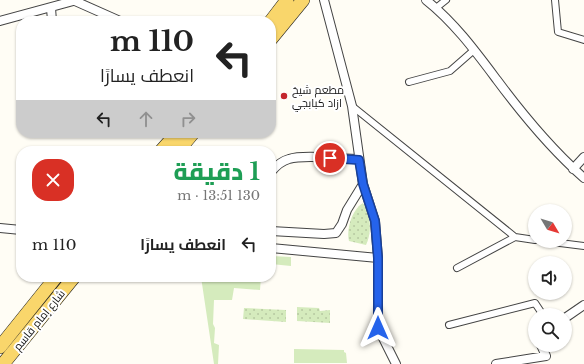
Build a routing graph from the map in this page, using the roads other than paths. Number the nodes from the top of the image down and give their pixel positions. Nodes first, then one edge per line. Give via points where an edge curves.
1 (76, 0) edge
2 (287, 0) edge
3 (303, 0) edge
4 (324, 0) edge
5 (426, 0) edge
6 (446, 0) edge
7 (555, 0) edge
8 (51, 8) junction
9 (436, 8) junction
10 (20, 16) edge
11 (52, 16) edge
12 (110, 16) edge
13 (275, 16) edge
14 (16, 17) edge
15 (0, 21) edge
16 (276, 33) edge
17 (584, 40) edge
18 (474, 50) junction
19 (409, 82) dead end
20 (352, 106) junction
21 (172, 138) edge
22 (189, 138) edge
23 (165, 146) edge
24 (182, 146) edge
25 (584, 157) edge
26 (359, 160) junction
27 (276, 167) edge
28 (573, 169) junction
29 (584, 178) edge
30 (363, 184) junction
31 (0, 228) edge
32 (16, 230) edge
33 (276, 231) edge
34 (515, 237) junction
35 (528, 239) edge
36 (572, 244) edge
37 (584, 246) edge
38 (276, 248) edge
39 (378, 258) junction
40 (457, 268) dead end
41 (52, 282) edge
42 (70, 282) edge
43 (584, 305) edge
44 (539, 308) edge
45 (572, 313) edge
46 (449, 325) dead end
47 (2, 341) edge
48 (545, 352) edge
49 (3, 364) edge
50 (396, 364) edge
51 (496, 364) edge

1 - 8 street
1 - 12 street
2 - 13 main road
3 - 16 main road
4 - 20 street
5 - 9 street
6 - 9 street
7 - 17 street via 558,32
8 - 10 street
8 - 11 street
9 - 18 street
14 - 15 street
18 - 19 street via 450,70
18 - 28 street via 541,135
20 - 26 street
20 - 34 street
21 - 23 main road
22 - 24 main road
25 - 28 street
26 - 27 street via 290,158
26 - 30 street
28 - 29 street
30 - 33 street via 336,233
30 - 39 street via 375,221
31 - 32 street
34 - 35 street
34 - 40 street
36 - 37 street
38 - 39 street
39 - 50 street via 378,328
41 - 47 main road, شارع إمام قاسم
42 - 49 main road, شارع إمام قاسم
43 - 45 street
44 - 46 street via 536,302
48 - 51 street via 546,356

